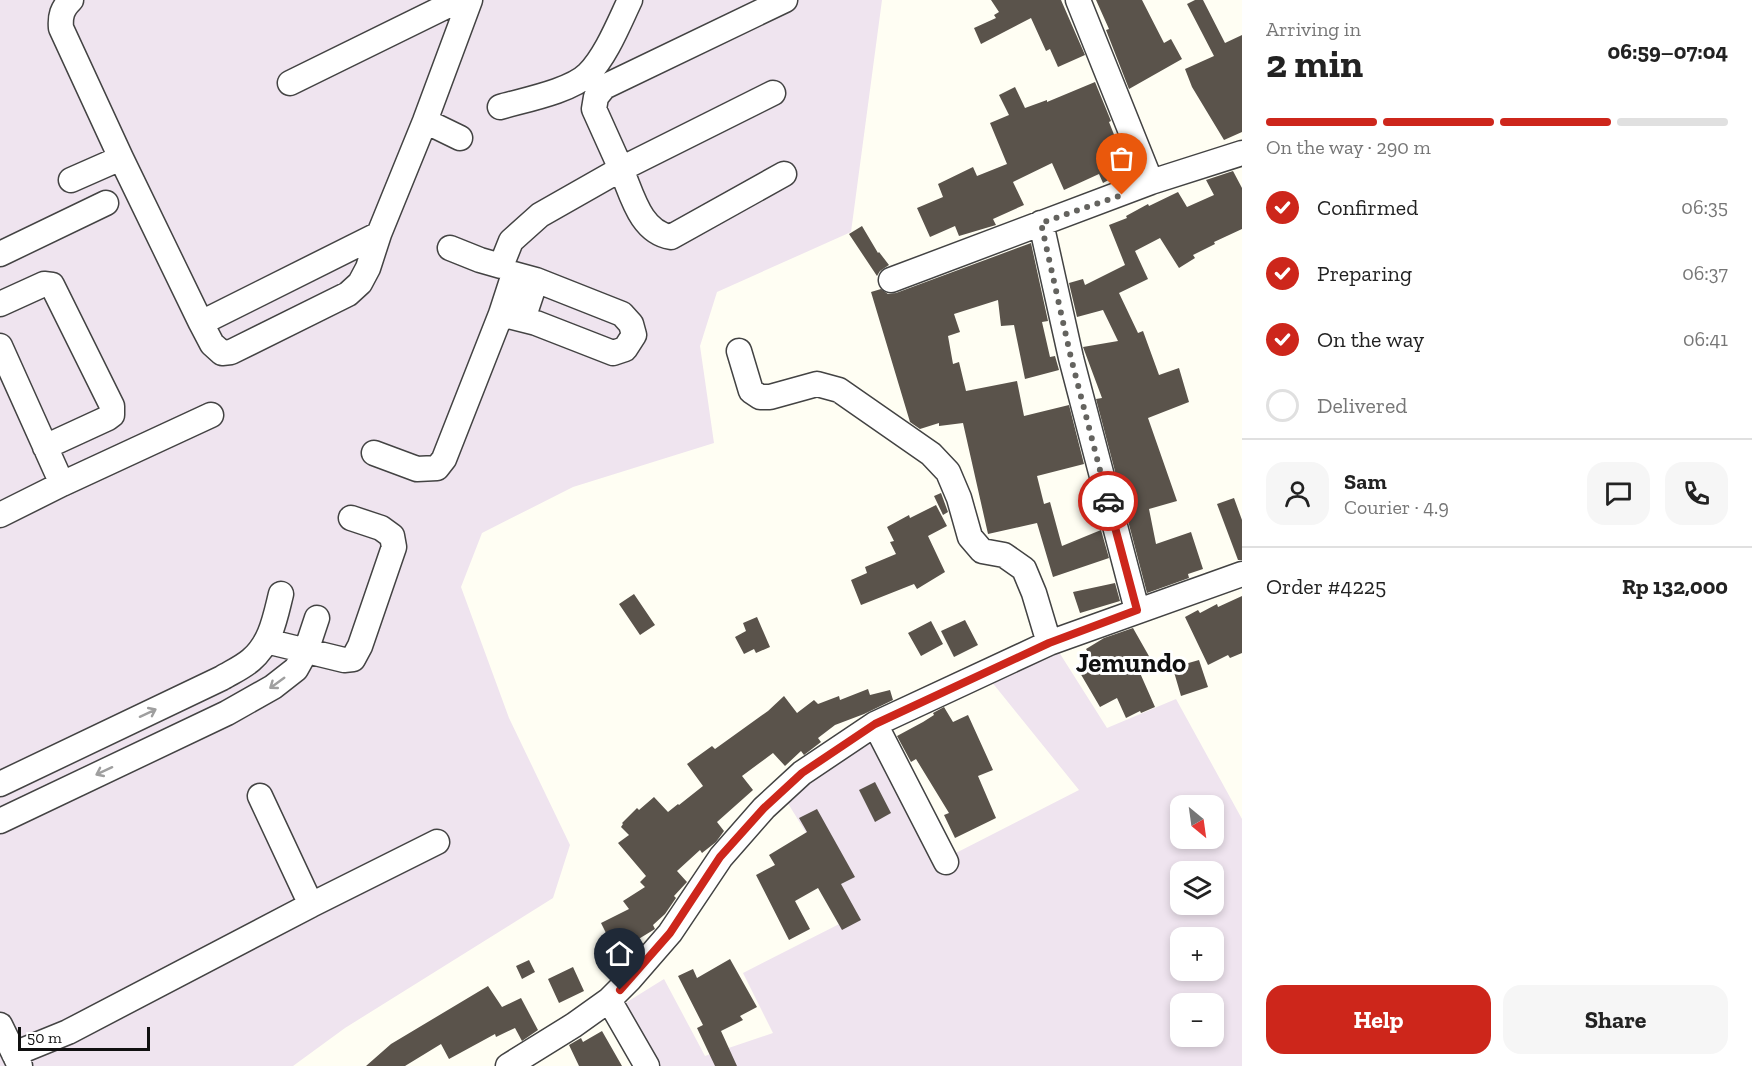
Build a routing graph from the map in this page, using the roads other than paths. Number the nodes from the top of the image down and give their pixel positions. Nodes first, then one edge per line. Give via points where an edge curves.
1 (459, 0) edge
2 (470, 0) edge
3 (630, 0) edge
4 (784, 0) edge
5 (1078, 0) edge
6 (62, 5) edge
7 (290, 83) dead end
8 (773, 93) dead end
9 (500, 107) dead end
10 (424, 121) junction
11 (460, 138) dead end
12 (1242, 153) edge
13 (121, 158) junction
14 (621, 169) junction
15 (784, 174) dead end
16 (71, 180) dead end
17 (1151, 182) junction
18 (106, 202) dead end
19 (1041, 223) junction
20 (379, 234) junction
21 (450, 248) dead end
22 (0, 254) edge
23 (517, 273) junction
24 (891, 280) dead end
25 (0, 304) edge
26 (512, 317) junction
27 (201, 323) junction
28 (0, 346) edge
29 (740, 351) dead end
30 (211, 415) dead end
31 (45, 447) junction
32 (374, 453) dead end
33 (62, 484) junction
34 (0, 515) edge
35 (351, 518) dead end
36 (1242, 574) edge
37 (281, 594) dead end
38 (1137, 610) junction
39 (317, 618) dead end
40 (266, 641) junction
41 (1049, 643) junction
42 (306, 651) junction
43 (875, 724) junction
44 (0, 784) edge
45 (260, 796) dead end
46 (0, 820) edge
47 (437, 842) dead end
48 (946, 862) dead end
49 (311, 905) junction
50 (609, 1000) junction
51 (0, 1025) edge
52 (17, 1060) edge
53 (508, 1066) edge
54 (647, 1066) edge

1 - 7 street
2 - 10 street
3 - 9 street via 601,58 588,75 564,88
4 - 14 street via 604,87 596,97 594,109
5 - 17 street
6 - 13 street via 61,28
8 - 14 street
10 - 11 street
10 - 20 street
12 - 17 street
13 - 16 street
13 - 27 street
14 - 15 street via 644,221 659,235 671,237
14 - 23 street via 540,215 511,241
17 - 19 street
18 - 22 street
19 - 24 street
19 - 38 street via 1071,358
20 - 27 street
20 - 27 street via 368,268 348,294 231,352 222,353 212,344
21 - 23 street
23 - 26 street
23 - 26 street via 622,314 634,335 625,349 613,352
25 - 31 street via 44,284 52,285 112,406 108,418
26 - 32 street via 437,468 417,469
28 - 31 street
29 - 41 street via 751,391 760,397 817,384 838,390 931,454 948,472 970,537 982,551 1004,555 1024,569
30 - 33 street
31 - 33 street
33 - 34 street
35 - 42 street via 392,536 394,547 387,569 352,659
36 - 38 street
37 - 40 street via 273,629
38 - 41 street
39 - 42 street
40 - 42 street
44 -> 40 street via 222,678 252,660
41 - 43 street
42 -> 46 street via 296,669 227,713
43 - 48 street
43 - 50 street via 802,773 764,808 720,857 670,933
45 - 49 street
47 - 49 street
49 - 52 street
50 - 53 street
50 - 54 street
51 - 52 street

